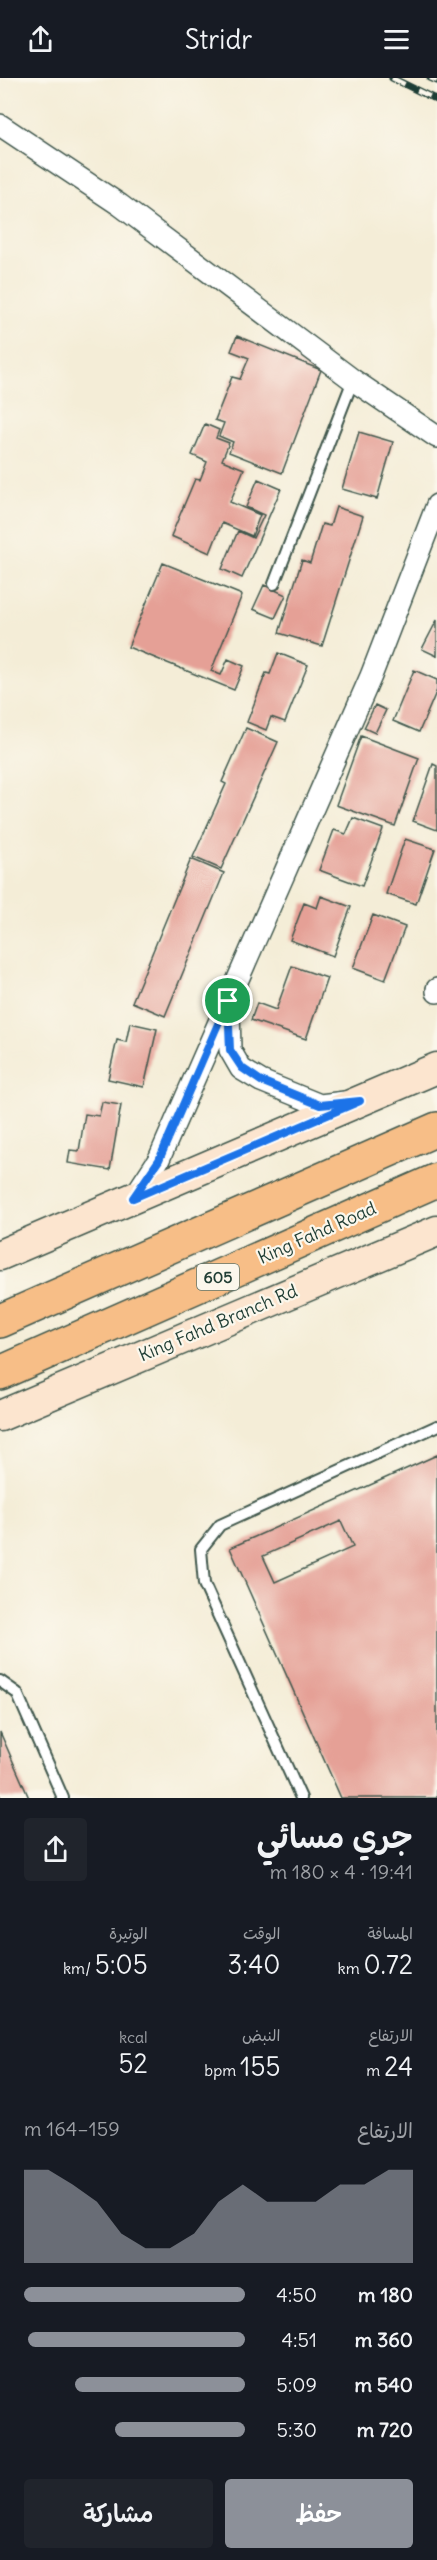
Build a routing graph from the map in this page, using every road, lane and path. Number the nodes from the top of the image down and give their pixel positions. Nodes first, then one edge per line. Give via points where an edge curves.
1 (0, 125) edge
2 (353, 380) junction
3 (437, 437) edge
4 (437, 506) edge
5 (274, 584) dead end
6 (228, 1001) junction
7 (437, 1068) edge
8 (360, 1101) junction
9 (437, 1129) edge
10 (437, 1180) edge
11 (133, 1198) junction
12 (437, 1231) edge
13 (0, 1255) edge
14 (0, 1321) edge
15 (0, 1373) edge
16 (0, 1416) edge
17 (437, 1426) edge
18 (0, 1682) edge
19 (63, 1798) edge
20 (301, 1798) edge

1 - 2 street via 120,205
2 - 3 street
2 - 5 lane
4 - 6 street via 371,676
6 - 8 street via 230,1050 242,1068 261,1081 320,1105
6 - 11 street via 159,1160
7 - 8 main road
8 - 11 main road
9 - 14 highway
10 - 15 highway, King Fahd Road / 605
11 - 13 main road
12 - 16 main road, King Fahd Branch Rd
17 - 20 lane via 220,1525 201,1549 204,1584
18 - 19 lane via 17,1693

